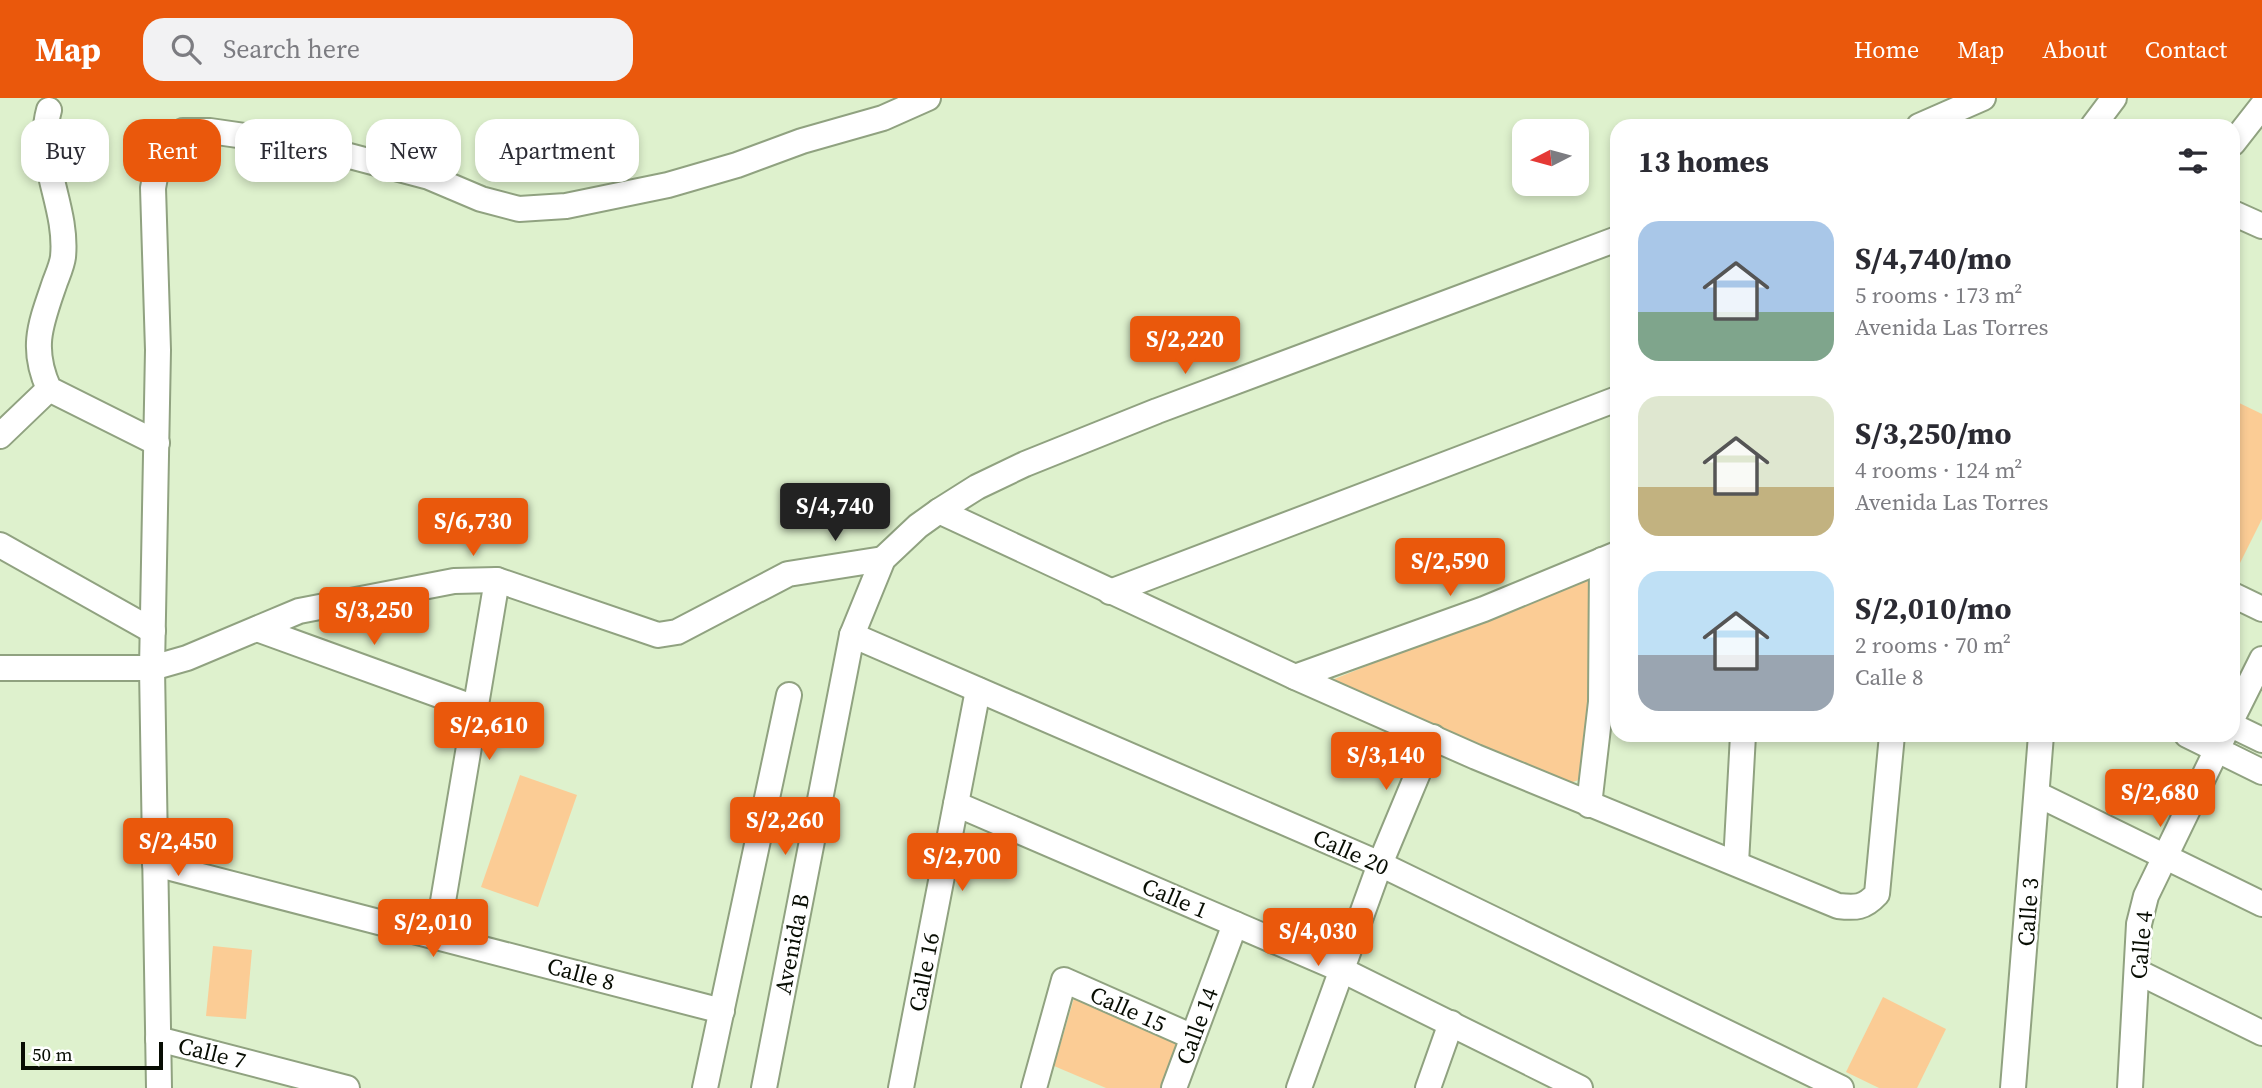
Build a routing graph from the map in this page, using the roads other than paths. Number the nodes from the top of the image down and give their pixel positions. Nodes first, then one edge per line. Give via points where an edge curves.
1 (928, 98) edge
2 (1983, 98) edge
3 (2114, 98) edge
4 (2262, 106) edge
5 (48, 110) dead end
6 (1935, 119) edge
7 (2098, 119) edge
8 (2240, 134) edge
9 (2240, 216) edge
10 (2262, 226) edge
11 (1610, 243) edge
12 (49, 389) junction
13 (1610, 402) edge
14 (0, 436) edge
15 (157, 443) junction
16 (939, 511) junction
17 (0, 545) edge
18 (1609, 557) edge
19 (883, 559) junction
20 (497, 580) junction
21 (1110, 592) junction
22 (2240, 598) edge
23 (2262, 608) edge
24 (257, 629) junction
25 (153, 631) junction
26 (852, 635) junction
27 (2262, 659) edge
28 (0, 668) edge
29 (152, 668) junction
30 (1295, 677) junction
31 (978, 690) junction
32 (789, 695) dead end
33 (2240, 704) edge
34 (475, 708) junction
35 (2240, 729) edge
36 (1433, 737) junction
37 (2262, 740) edge
38 (1743, 742) edge
39 (1891, 742) edge
40 (2041, 742) edge
41 (2221, 743) edge
42 (2262, 772) edge
43 (2037, 794) junction
44 (956, 804) junction
45 (1588, 805) junction
46 (2164, 856) junction
47 (1735, 863) junction
48 (155, 864) junction
49 (1380, 864) junction
50 (2262, 904) edge
51 (1235, 924) junction
52 (437, 937) junction
53 (1342, 970) junction
54 (2138, 972) junction
55 (722, 1011) junction
56 (1451, 1023) junction
57 (2262, 1033) edge
58 (1193, 1037) junction
59 (158, 1040) junction
60 (1810, 1081) edge
61 (159, 1088) edge
62 (347, 1088) edge
63 (705, 1088) edge
64 (764, 1088) edge
65 (901, 1088) edge
66 (1034, 1088) edge
67 (1174, 1088) edge
68 (1299, 1088) edge
69 (1428, 1088) edge
70 (1580, 1088) edge
71 (1841, 1088) edge
72 (2014, 1088) edge
73 (2130, 1088) edge

1 - 15 street via 883,118 668,185 565,206 519,209 429,177 308,145 210,131 183,131 167,138 160,150 153,188
2 - 6 street
3 - 7 street
4 - 8 street
5 - 12 street via 42,139 62,218 63,258 39,328 38,357
9 - 10 street
11 - 16 street via 1109,430 1025,464
12 - 14 street
12 - 15 street
13 - 21 street
15 - 25 street
16 - 19 street
16 - 21 street
17 - 25 street
18 - 30 street via 1483,610
18 - 45 street via 1601,702
19 - 20 street via 797,572 677,632 658,635
19 - 26 street, Avenida B
20 - 24 street via 454,582 299,611
20 - 34 street
21 - 30 street
22 - 23 street
24 - 29 street
24 - 34 street
25 - 29 street
26 - 31 street, Calle 20
26 - 64 street, Avenida B
27 - 33 street
28 - 29 street
29 - 48 street
30 - 36 street
31 - 44 street, Calle 16
31 - 49 street, Calle 20
32 - 55 street
34 - 52 street
35 - 37 street
36 - 45 street
36 - 49 street
38 - 47 street
39 - 47 street via 1880,882 1877,894 1867,904 1838,906
40 - 43 street, Calle 3
41 - 42 street
41 - 46 street, Calle 4
43 - 46 street
43 - 72 street, Calle 3
44 - 51 street, Calle 1
44 - 65 street, Calle 16
45 - 47 street
46 - 50 street
46 - 54 street, Calle 4 via 2139,923
48 - 52 street, Calle 8
48 - 59 street
49 - 53 street
49 - 60 street, Calle 20
51 - 53 street, Calle 1
51 - 58 street, Calle 14
52 - 55 street, Calle 8
53 - 56 street, Calle 1
53 - 68 street
54 - 57 street
54 - 73 street, Calle 4
55 - 63 street
56 - 69 street
56 - 70 street, Calle 1
58 - 66 street, Calle 15 via 1064,980
58 - 67 street, Calle 14
59 - 61 street
59 - 62 street, Calle 7
60 - 71 street, Calle 20

